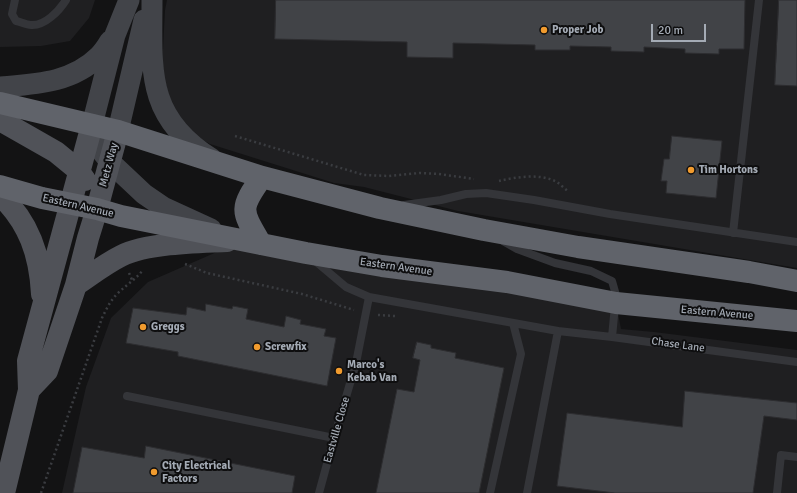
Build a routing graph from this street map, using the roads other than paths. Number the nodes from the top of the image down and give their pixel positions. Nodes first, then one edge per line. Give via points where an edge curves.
1 (15, 0) edge
2 (66, 0) edge
3 (129, 0) edge
4 (148, 0) edge
5 (152, 0) edge
6 (759, 0) edge
7 (115, 35) junction
8 (0, 87) edge
9 (0, 103) edge
10 (0, 120) edge
11 (92, 125) junction
12 (118, 131) junction
13 (110, 162) junction
14 (218, 163) junction
15 (78, 170) junction
16 (262, 177) junction
17 (0, 186) edge
18 (0, 195) edge
19 (69, 204) junction
20 (380, 208) junction
21 (97, 209) junction
22 (484, 230) junction
23 (733, 234) junction
24 (252, 242) junction
25 (797, 242) edge
26 (306, 253) junction
27 (797, 281) edge
28 (76, 285) junction
29 (369, 297) junction
30 (616, 303) junction
31 (42, 307) junction
32 (797, 321) edge
33 (513, 323) junction
34 (558, 331) junction
35 (612, 337) junction
36 (797, 362) edge
37 (29, 390) junction
38 (127, 396) dead end
39 (334, 438) junction
40 (797, 457) edge
41 (4, 493) edge
42 (319, 493) edge
43 (490, 493) edge
44 (527, 493) edge
45 (777, 493) edge

1 - 2 lane via 12,14 16,21 32,25 48,20
3 - 7 street, Metz Way
4 - 12 street, Metz Way
5 - 14 street via 152,72 160,105 185,139
6 - 23 lane
7 - 8 street via 99,56 68,77 42,84
7 - 11 street, Metz Way
9 - 11 highway
10 - 15 main road via 56,152
11 - 12 highway
11 - 13 street via 99,148
11 - 15 main road, Metz Way
12 - 13 main road, Metz Way
12 - 14 highway
13 - 21 main road, Metz Way
13 - 24 street via 136,188 163,207 194,222
14 - 16 highway
15 - 19 main road, Metz Way
15 - 21 main road
16 - 20 highway
16 - 24 highway via 248,197 245,210
17 - 19 highway, Eastern Avenue
18 - 31 main road via 18,214 32,240 39,272
19 - 21 highway, Eastern Avenue
19 - 31 main road, Metz Way
20 - 22 highway
20 - 23 lane via 486,193
21 - 24 highway, Eastern Avenue
21 - 28 main road, Metz Way
22 - 27 highway
22 - 30 lane via 517,249 554,263 591,271 612,281
23 - 25 lane
24 - 26 highway, Eastern Avenue
24 - 28 main road via 202,242 136,251 121,256
26 - 29 lane, Chase Lane via 346,287
26 - 30 highway, Eastern Avenue via 382,266 507,282
28 - 37 main road, Metz Way via 47,371
29 - 33 lane, Chase Lane
29 - 39 lane, Eastville Close via 356,363
30 - 32 highway, Eastern Avenue
30 - 35 lane
31 - 37 main road, Metz Way via 28,361
33 - 34 lane, Chase Lane
33 - 43 lane via 521,354
34 - 35 lane, Chase Lane
34 - 44 lane
35 - 36 lane, Chase Lane
37 - 41 main road, Metz Way
38 - 39 lane
39 - 42 lane, Eastville Close
40 - 45 lane via 781,455

